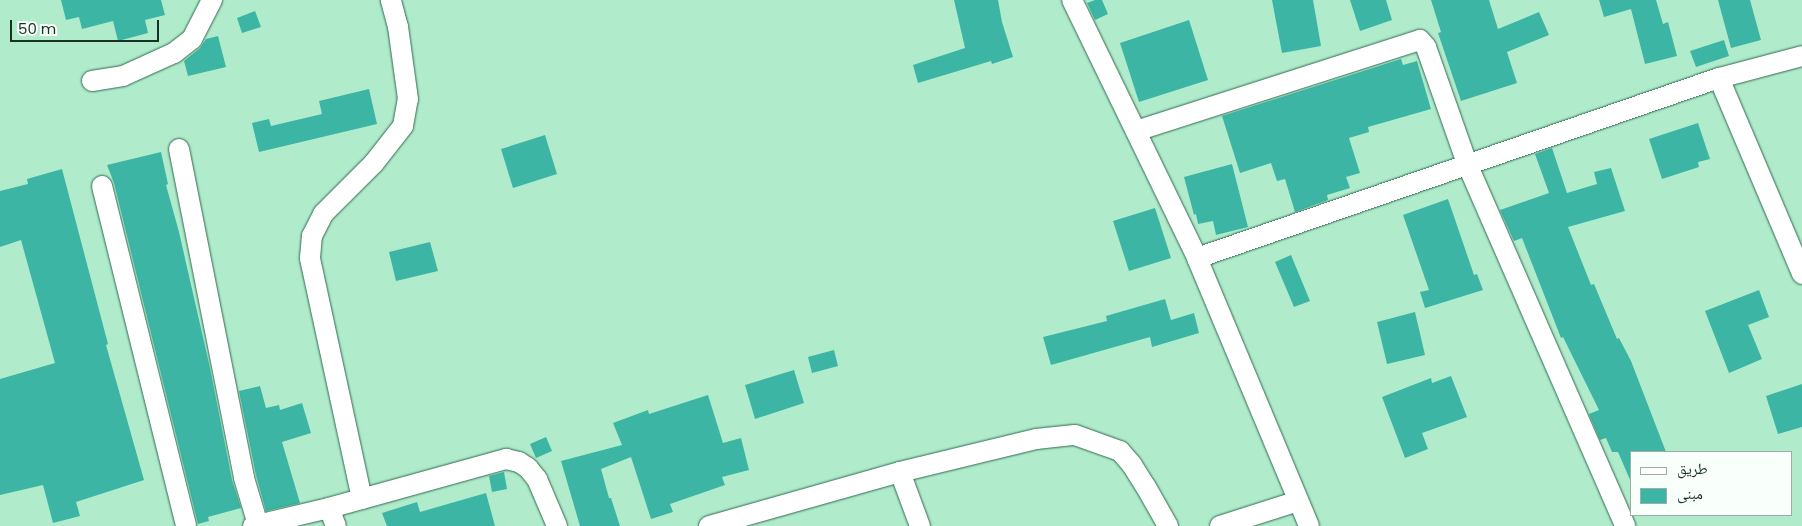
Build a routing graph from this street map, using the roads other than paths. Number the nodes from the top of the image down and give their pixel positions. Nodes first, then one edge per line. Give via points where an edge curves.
1 (212, 0) edge
2 (391, 0) edge
3 (1072, 0) edge
4 (1802, 56) edge
5 (1719, 78) junction
6 (92, 81) dead end
7 (1136, 131) junction
8 (179, 150) dead end
9 (1468, 166) junction
10 (102, 186) dead end
11 (1197, 258) junction
12 (1802, 274) edge
13 (900, 472) junction
14 (362, 499) junction
15 (1298, 501) junction
16 (333, 517) edge
17 (256, 525) edge
18 (186, 526) edge
19 (557, 526) edge
20 (709, 526) edge
21 (920, 526) edge
22 (1168, 526) edge
23 (1220, 526) edge
24 (1309, 526) edge
25 (1625, 526) edge

1 - 6 street via 192,39 174,53 123,76
2 - 14 street via 408,99 403,126 374,163 323,214 312,236 310,258
3 - 7 street
4 - 5 street
5 - 9 street
5 - 12 street
7 - 9 street via 1420,40 1426,47
7 - 11 street
8 - 17 street
9 - 11 street
9 - 25 street
10 - 18 street
11 - 15 street
13 - 20 street
13 - 21 street
13 - 22 street via 1036,439 1075,436 1120,451 1146,486
14 - 16 street
14 - 19 street via 506,459 519,462 537,479
15 - 23 street
15 - 24 street
16 - 17 street

